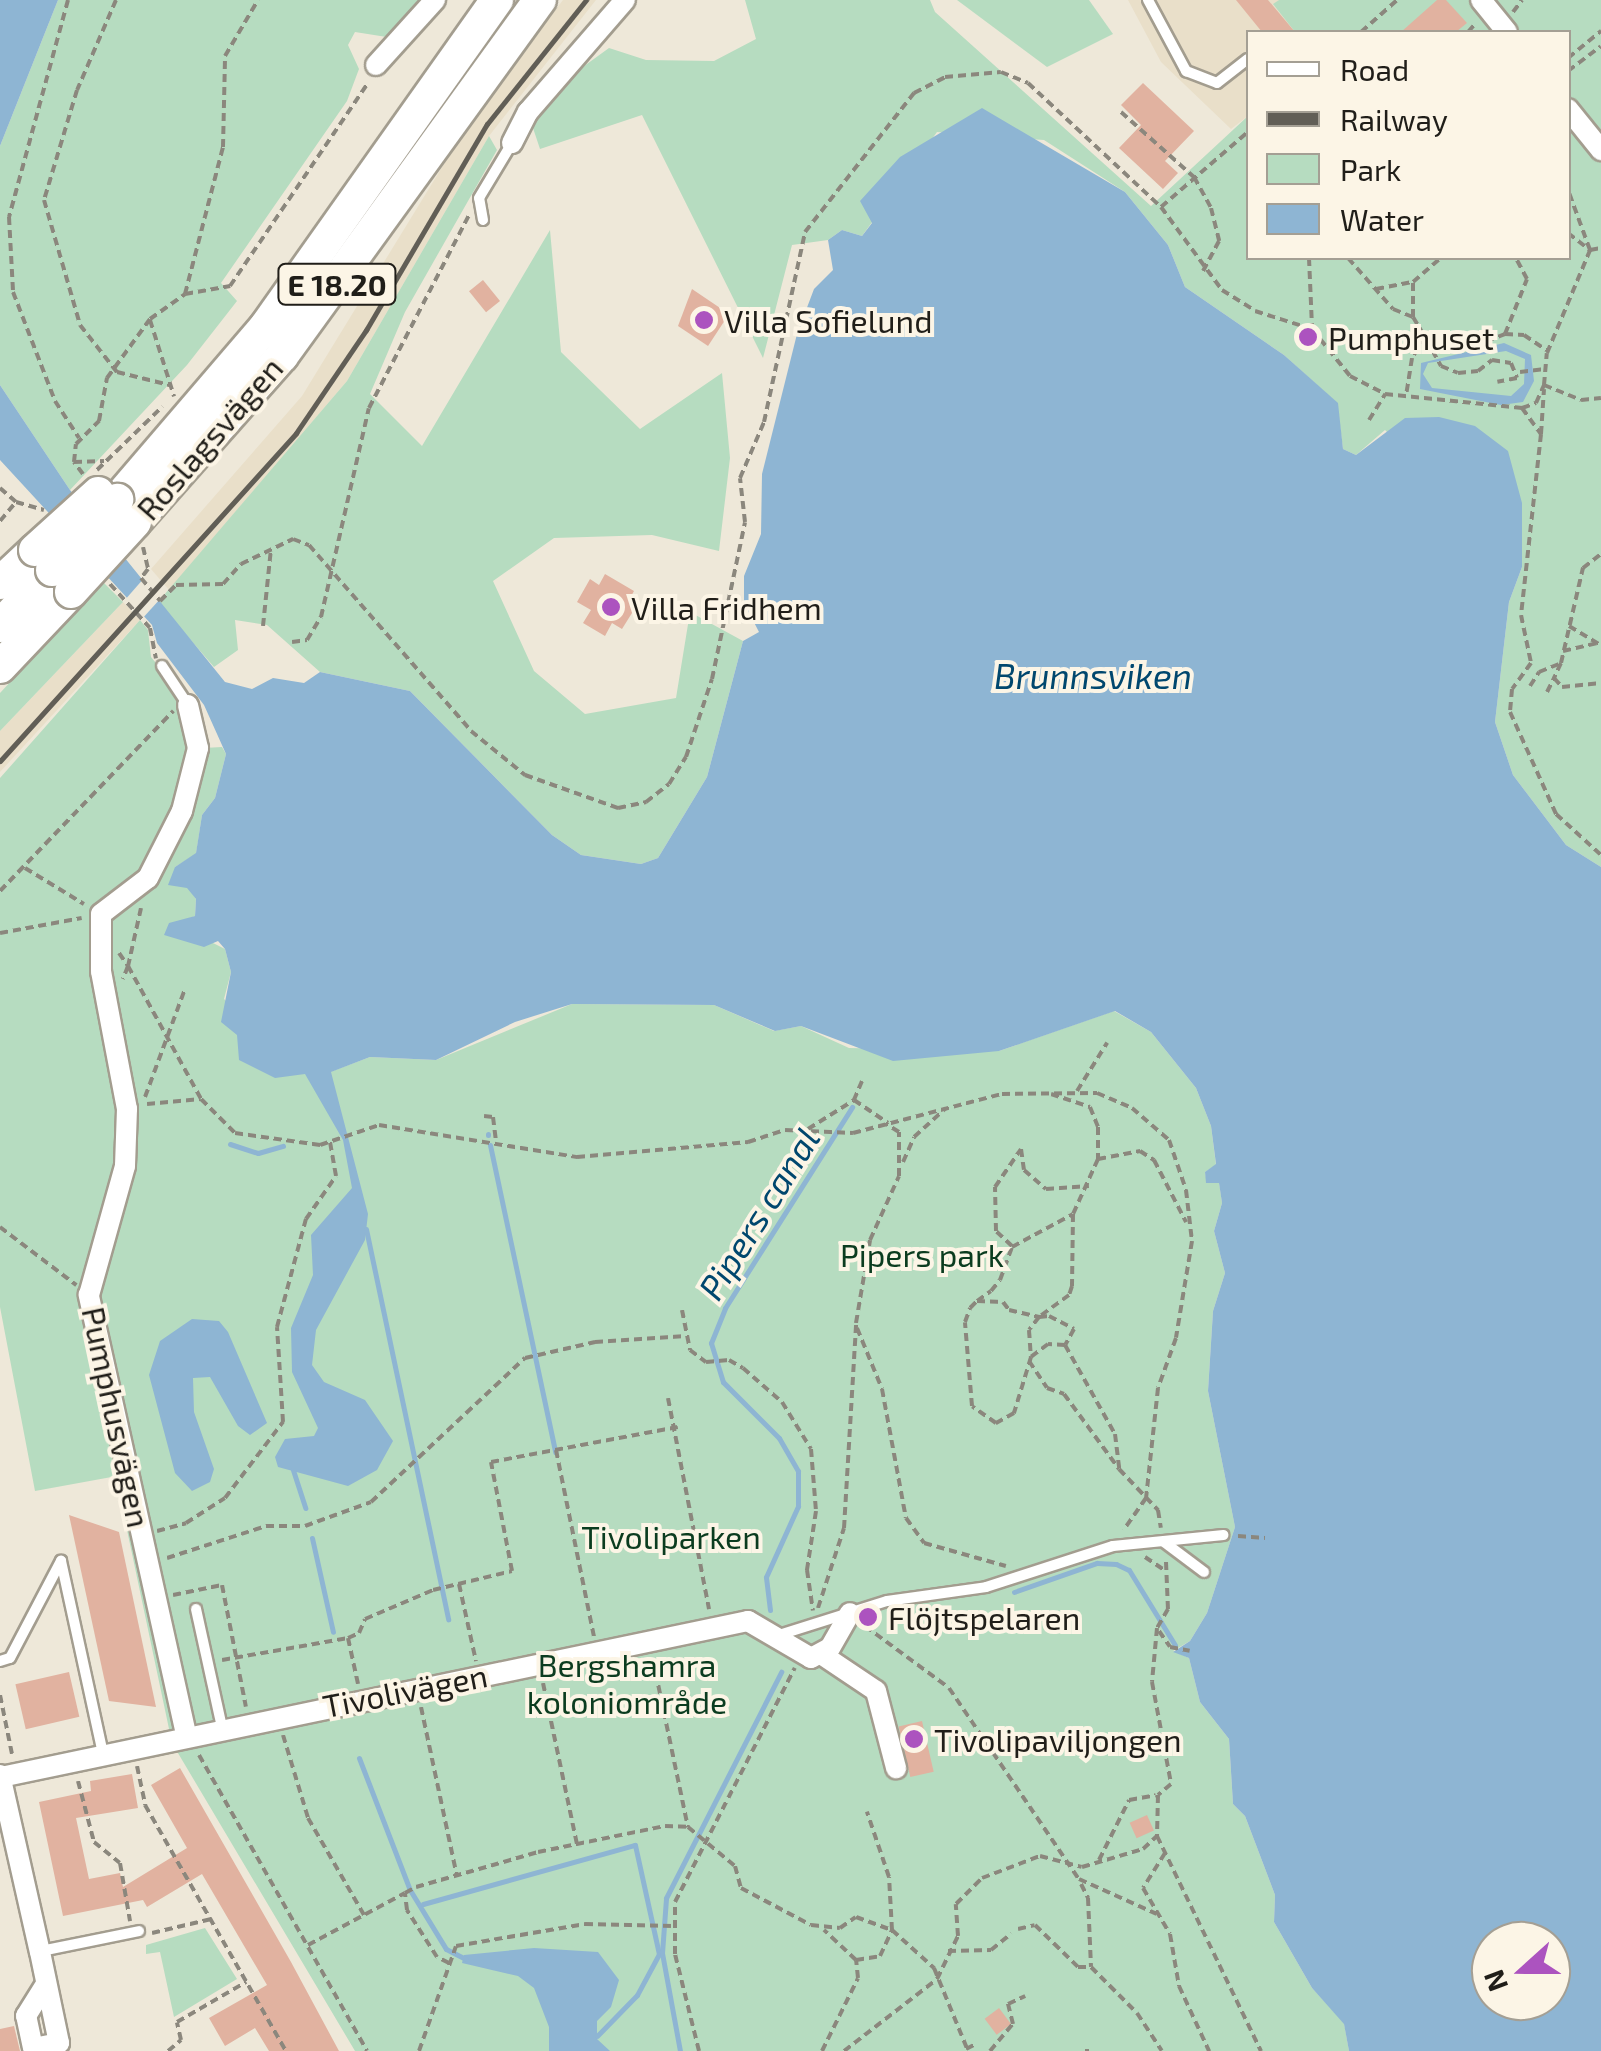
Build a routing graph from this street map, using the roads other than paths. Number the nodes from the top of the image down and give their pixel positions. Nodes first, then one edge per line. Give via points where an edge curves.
1 (434, 0) edge
2 (497, 0) edge
3 (540, 0) edge
4 (625, 0) edge
5 (1148, 0) edge
6 (1481, 0) edge
7 (1505, 30) edge
8 (1246, 61) edge
9 (376, 65) road end
10 (1571, 113) edge
11 (512, 143) joint
12 (1601, 150) edge
13 (482, 220) dead end
14 (111, 489) junction
15 (53, 571) junction
16 (0, 582) edge
17 (0, 626) edge
18 (162, 666) dead end
19 (0, 667) edge
20 (188, 705) joint
21 (1224, 1535) road end
22 (1164, 1542) junction
23 (1204, 1572) dead end
24 (196, 1609) dead end
25 (850, 1613) junction
26 (778, 1635) junction
27 (827, 1659) junction
28 (0, 1661) edge
29 (222, 1727) junction
30 (186, 1734) junction
31 (103, 1752) junction
32 (896, 1768) dead end
33 (0, 1776) edge
34 (135, 1931) road end
35 (40, 1952) junction
36 (46, 1984) dead end

1 - 9 street
2 - 14 main road, Roslagsvägen / E 18.20 via 334,235 165,445
3 - 14 main road, Roslagsvägen / E 18.20 via 282,356
4 - 11 street via 528,112
5 - 8 lane via 1186,71 1217,82
6 - 7 street
10 - 12 street
11 - 13 lane via 479,198
14 - 15 main road, Roslagsvägen / E 18.20, bridge
15 - 16 main road
15 - 17 main road, Roslagsvägen / E 18.20
15 - 19 main road, Roslagsvägen / E 18.20
18 - 20 lane
20 - 30 street, Pumphusvägen via 197,730 197,770 148,878 101,914 101,971 126,1080 127,1120 125,1166 90,1295
21 - 22 lane
22 - 23 lane
22 - 25 lane via 1113,1546
24 - 29 lane
25 - 26 lane
25 - 27 street
26 - 27 street via 800,1656
26 - 29 street, Tivolivägen via 748,1621
27 - 32 street via 876,1691
28 - 31 lane via 10,1658 62,1561
29 - 30 street, Tivolivägen
30 - 31 street, Tivolivägen
31 - 33 street, Tivolivägen
33 - 35 street
34 - 35 lane
35 - 36 street

